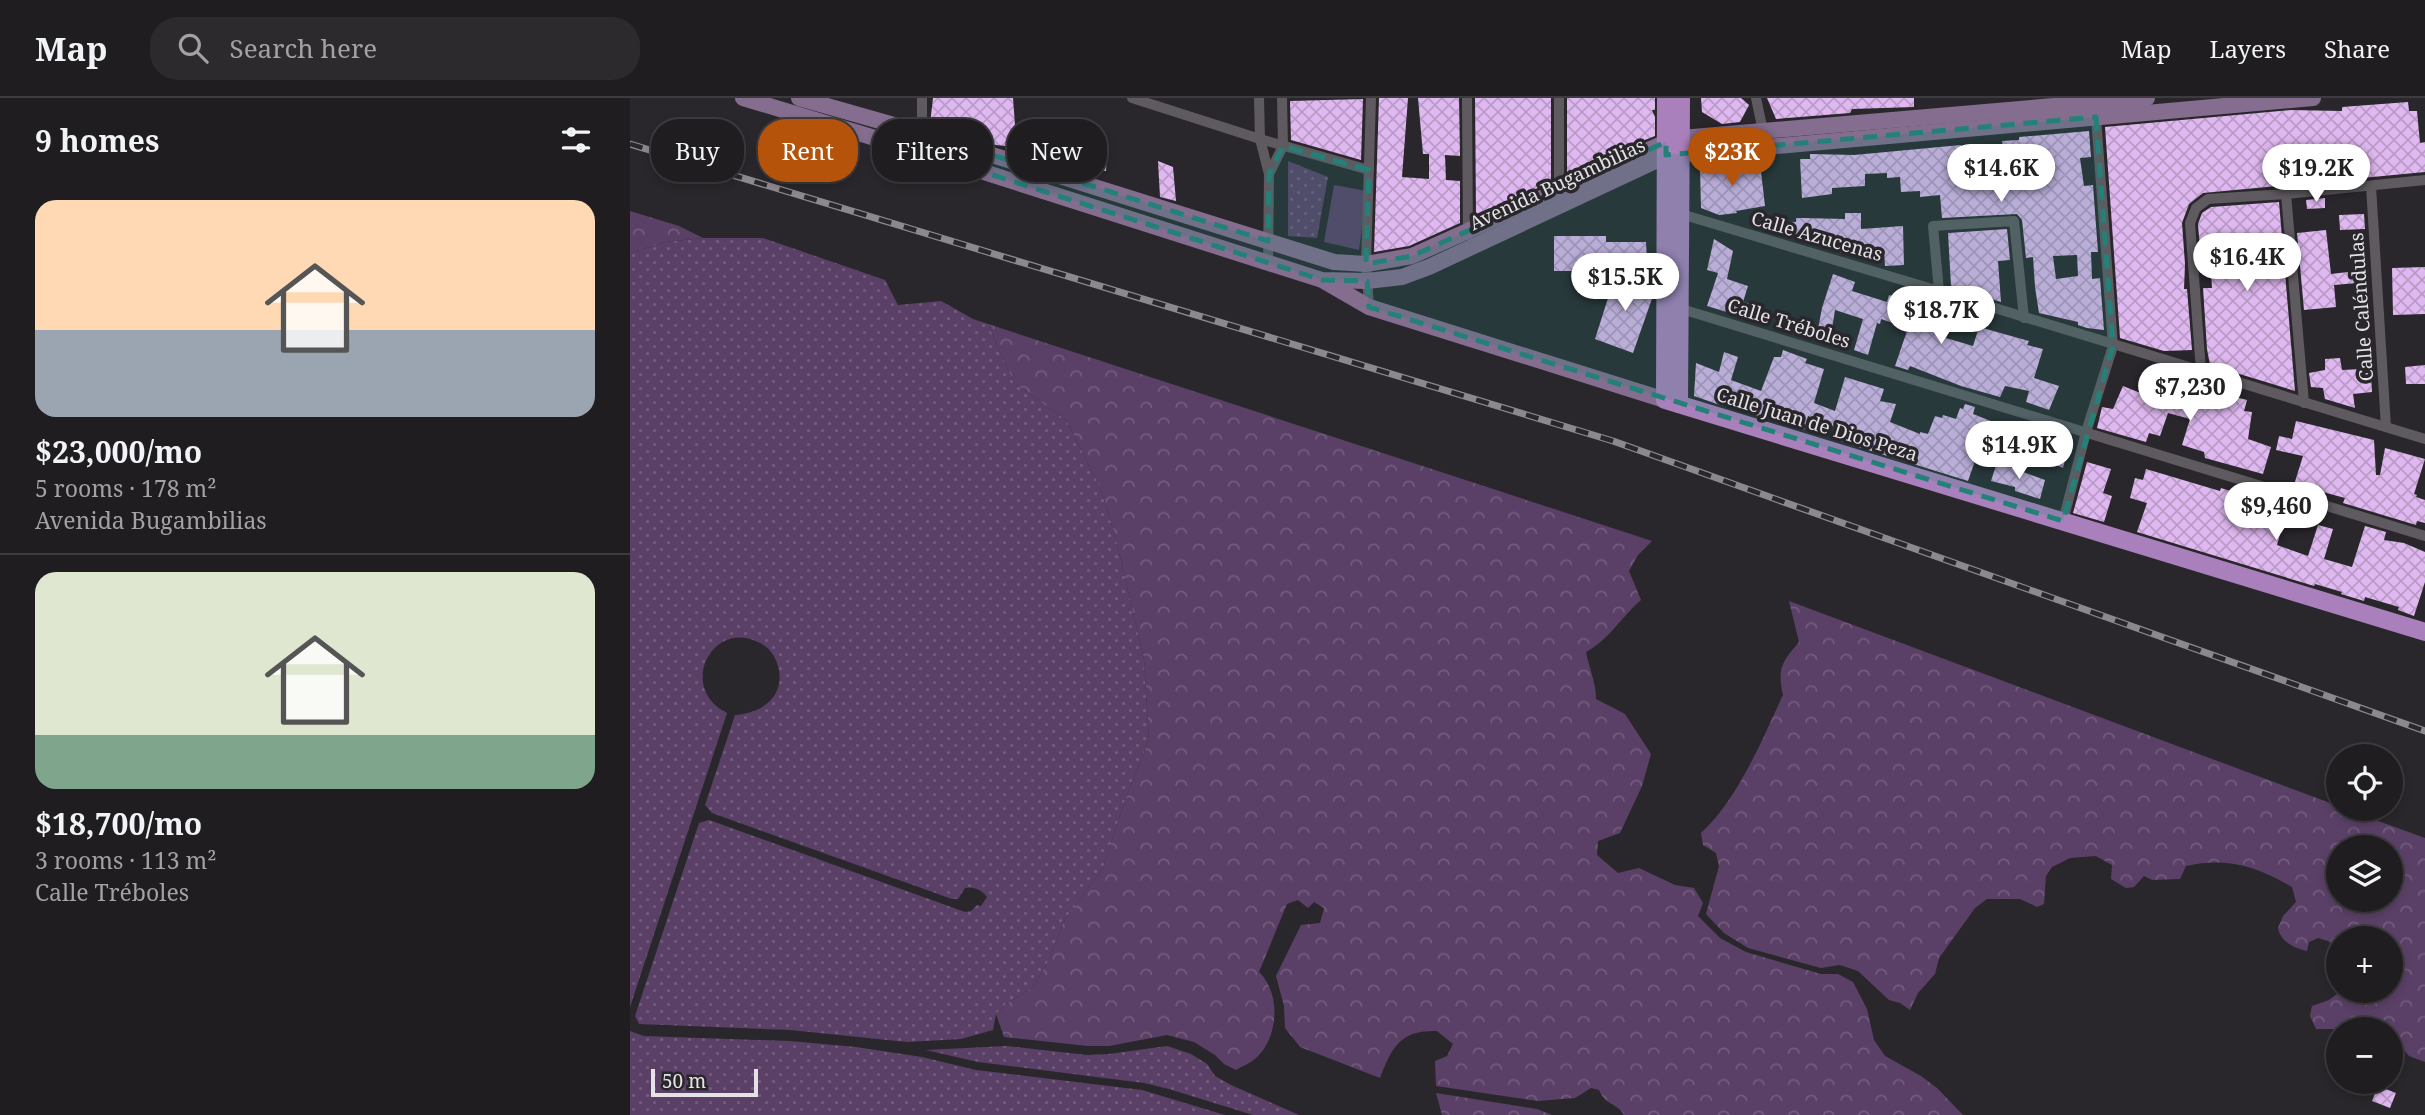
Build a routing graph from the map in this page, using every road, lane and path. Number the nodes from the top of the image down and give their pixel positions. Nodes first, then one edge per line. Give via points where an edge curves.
1 (743, 98) edge
2 (799, 98) edge
3 (922, 98) edge
4 (1132, 98) edge
5 (1259, 98) edge
6 (1282, 98) edge
7 (1371, 98) edge
8 (1467, 98) edge
9 (1559, 98) edge
10 (1666, 98) edge
11 (1681, 98) edge
12 (1756, 98) edge
13 (2147, 98) edge
14 (2313, 98) edge
15 (2267, 100) edge
16 (1153, 101) edge
17 (2027, 110) edge
18 (2096, 117) junction
19 (873, 119) edge
20 (922, 119) edge
21 (1763, 131) junction
22 (872, 137) edge
23 (1260, 139) junction
24 (1283, 146) junction
25 (1673, 147) junction
26 (993, 155) edge
27 (1369, 170) junction
28 (1269, 174) junction
29 (993, 175) edge
30 (2425, 180) edge
31 (2371, 186) junction
32 (1559, 191) junction
33 (2286, 194) junction
34 (1681, 215) junction
35 (1268, 241) junction
36 (1469, 241) junction
37 (1268, 263) junction
38 (1366, 264) junction
39 (1322, 280) junction
40 (1367, 281) junction
41 (1939, 290) junction
42 (1673, 306) junction
43 (1369, 307) junction
44 (2024, 318) junction
45 (2113, 346) junction
46 (2201, 371) junction
47 (1672, 402) junction
48 (2304, 403) junction
49 (2386, 427) junction
50 (2085, 432) junction
51 (2425, 439) edge
52 (2063, 521) junction
53 (2425, 536) edge
54 (2425, 632) edge

1 - 22 main road, Calle Juan de Dios Peza
2 - 19 main road
3 - 20 street
4 - 16 street
5 - 23 street
6 - 24 street
7 - 27 street
8 - 36 street
9 - 32 street
10 - 25 main road
11 - 25 main road
12 - 21 street
13 - 17 main road, Avenida Bugambilias
14 - 15 main road, Avenida Bugambilias
15 - 18 main road, Avenida Bugambilias
16 - 23 street
17 - 18 main road, Avenida Bugambilias
17 - 21 main road, Avenida Bugambilias
17 - 25 main road, Avenida Bugambilias
18 - 45 street
21 - 25 main road, Avenida Bugambilias
23 - 24 street
23 - 28 street
24 - 27 street
24 - 28 street
25 - 32 main road, Avenida Bugambilias
25 - 34 main road
25 - 36 main road, Avenida Bugambilias
25 - 42 main road
26 - 35 main road
27 - 38 street
28 - 35 street
29 - 37 main road, Calle Juan de Dios Peza
30 - 31 street
31 - 33 street
31 - 49 street, Calle Caléndulas
32 - 36 main road, Avenida Bugambilias
33 - 46 street via 2208,199 2196,208 2190,223
33 - 48 street
34 - 41 street, Calle Azucenas
34 - 42 main road
35 - 37 street
35 - 38 main road via 1334,262
36 - 38 main road, Avenida Bugambilias
36 - 40 main road, Avenida Bugambilias via 1402,277
37 - 39 main road, Calle Juan de Dios Peza
38 - 40 street
39 - 40 main road, Calle Juan de Dios Peza
39 - 43 main road, Calle Juan de Dios Peza
40 - 43 street
41 - 44 street, Calle Azucenas
41 - 44 street via 1933,226 2014,221
42 - 47 main road
42 - 50 street, Calle Tréboles
43 - 47 main road, Calle Juan de Dios Peza
44 - 45 street, Calle Azucenas
45 - 46 street, Calle Azucenas
45 - 50 street
46 - 48 street, Calle Azucenas
47 - 52 main road, Calle Juan de Dios Peza
48 - 49 street, Calle Azucenas
49 - 51 street, Calle Azucenas
50 - 52 street
50 - 53 street, Calle Tréboles
52 - 54 main road, Calle Juan de Dios Peza

